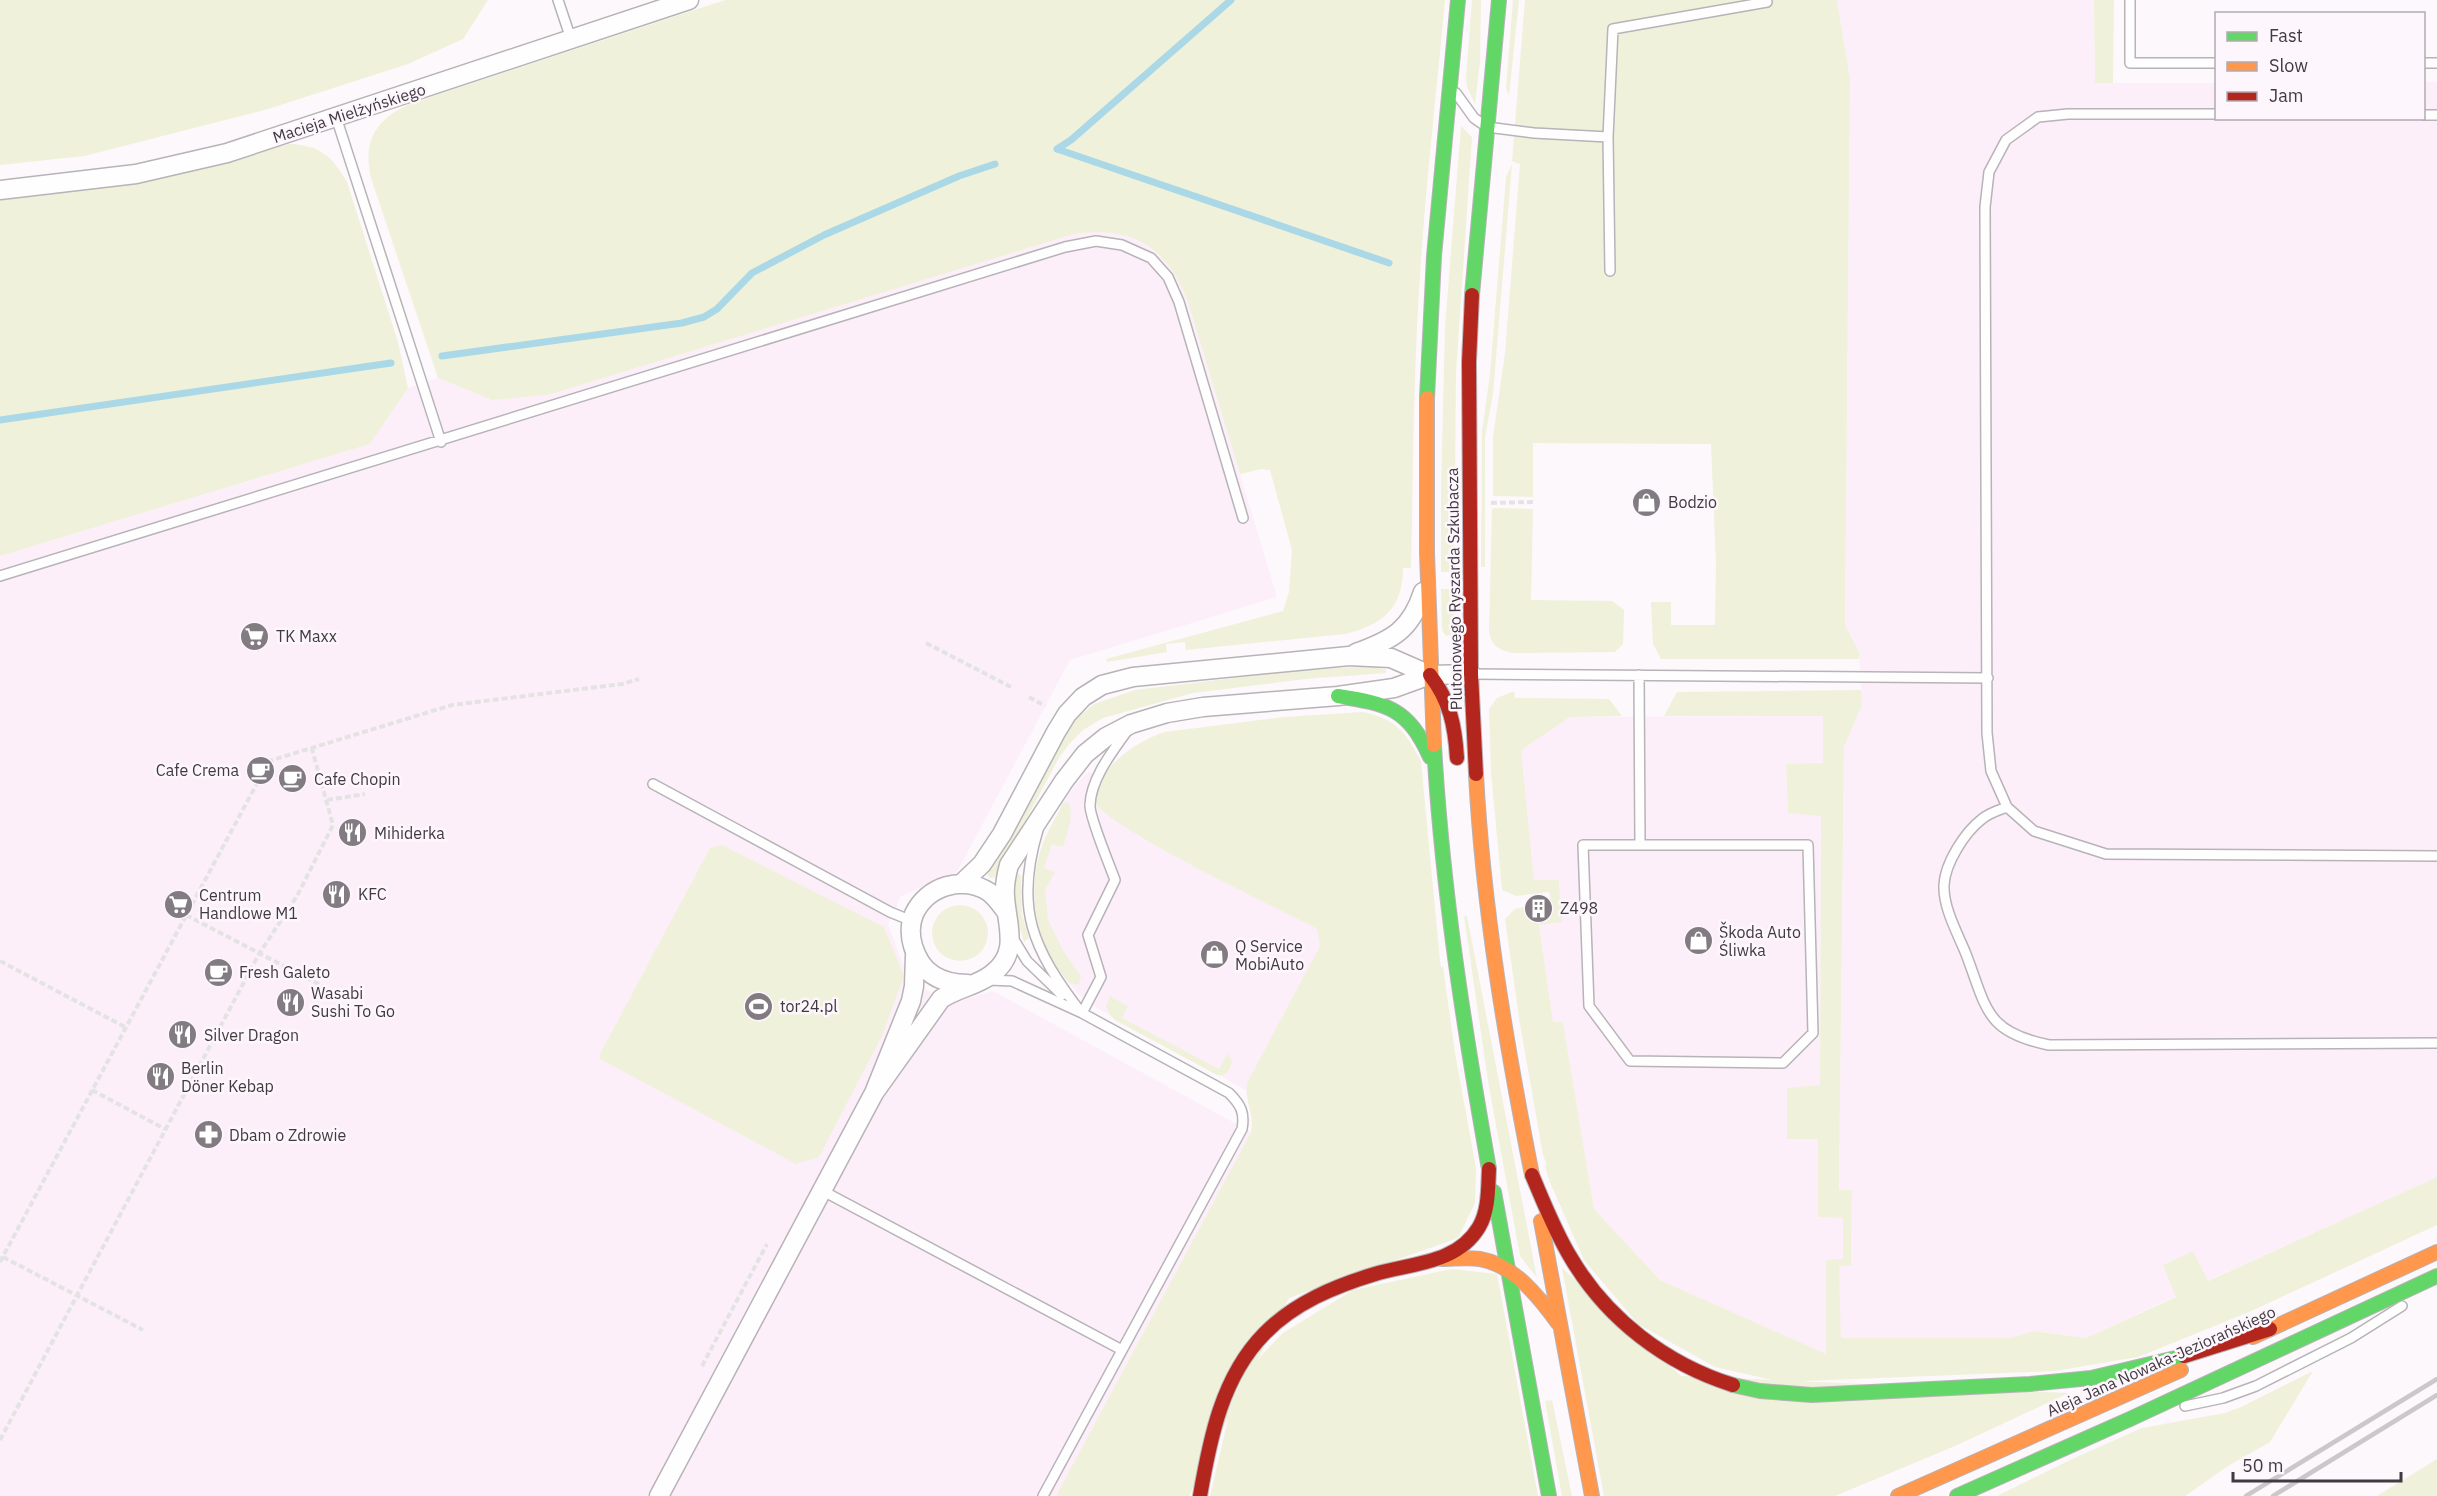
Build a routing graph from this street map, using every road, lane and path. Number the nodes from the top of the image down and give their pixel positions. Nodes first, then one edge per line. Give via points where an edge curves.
1 (558, 0) edge
2 (689, 0) edge
3 (1458, 0) edge
4 (1499, 0) edge
5 (2130, 0) edge
6 (1767, 2) dead end
7 (571, 39) junction
8 (2215, 63) edge
9 (1451, 78) junction
10 (2215, 114) edge
11 (336, 117) junction
12 (1487, 127) junction
13 (1608, 137) junction
14 (0, 190) edge
15 (1610, 271) dead end
16 (441, 441) junction
17 (1533, 501) dead end
18 (1489, 503) dead end
19 (1243, 518) dead end
20 (0, 576) edge
21 (1426, 582) junction
22 (926, 643) dead end
23 (1348, 656) junction
24 (1471, 674) junction
25 (1430, 675) junction
26 (1639, 675) junction
27 (1988, 678) junction
28 (639, 679) dead end
29 (1011, 687) dead end
30 (1338, 696) junction
31 (1029, 697) dead end
32 (1046, 706) dead end
33 (1131, 724) junction
34 (312, 749) junction
35 (1435, 768) junction
36 (1458, 774) dead end
37 (653, 784) dead end
38 (365, 794) dead end
39 (327, 800) junction
40 (2007, 807) junction
41 (1044, 811) junction
42 (1640, 845) junction
43 (2437, 856) edge
44 (961, 884) junction
45 (1472, 895) dead end
46 (1007, 913) junction
47 (186, 915) junction
48 (912, 921) junction
49 (1011, 936) junction
50 (259, 954) junction
51 (915, 955) junction
52 (0, 961) edge
53 (975, 982) junction
54 (326, 988) dead end
55 (1082, 1013) junction
56 (125, 1028) junction
57 (2437, 1043) edge
58 (1513, 1080) junction
59 (92, 1090) junction
60 (874, 1093) junction
61 (165, 1129) junction
62 (1489, 1169) junction
63 (1532, 1175) junction
64 (823, 1191) junction
65 (767, 1244) dead end
66 (2437, 1252) edge
67 (1442, 1259) junction
68 (1, 1260) edge
69 (1509, 1272) junction
70 (2437, 1276) edge
71 (2437, 1282) edge
72 (76, 1294) junction
73 (2417, 1296) dead end
74 (2408, 1302) dead end
75 (1561, 1328) junction
76 (2270, 1329) junction
77 (143, 1330) dead end
78 (1122, 1350) junction
79 (702, 1366) dead end
80 (2130, 1419) junction
81 (0, 1440) edge
82 (659, 1496) edge
83 (1043, 1496) edge
84 (1200, 1496) edge
85 (1549, 1496) edge
86 (1592, 1496) edge
87 (1898, 1496) edge
88 (1957, 1496) edge

1 - 7 lane
2 - 7 street, Macieja Mielżyńskiego
3 - 9 main road, Plutonowego Ryszarda Szkubacza
4 - 12 main road, Plutonowego Ryszarda Szkubacza
5 - 8 lane via 2130,63
6 - 13 lane via 1613,29
7 - 11 street, Macieja Mielżyńskiego
9 - 12 lane via 1463,106
9 - 21 main road, Plutonowego Ryszarda Szkubacza via 1429,341
10 - 27 lane via 2038,117 2006,140 1989,172 1984,207
11 - 14 street, Macieja Mielżyńskiego via 227,153 136,174
11 - 16 lane
12 - 13 lane
12 - 24 main road, Plutonowego Ryszarda Szkubacza via 1469,362
13 - 15 lane
16 - 19 lane via 1065,247 1096,241 1122,245 1151,258 1168,277 1179,302
16 - 20 lane
17 - 18 path
21 - 23 street via 1417,611 1402,629 1386,642
21 - 25 main road, Plutonowego Ryszarda Szkubacza
22 - 29 path
23 - 25 street via 1391,658
23 - 44 street via 1133,677 1102,685 1067,714 1002,834 982,864
24 - 25 street
24 - 26 lane
24 - 58 main road, Plutonowego Ryszarda Szkubacza via 1484,862
25 - 30 street via 1394,688
25 - 35 main road, Plutonowego Ryszarda Szkubacza
25 - 36 main road via 1449,701 1456,730
26 - 27 lane
26 - 42 lane
27 - 40 lane via 1991,771
28 - 34 path via 452,705
30 - 33 street via 1203,707
30 - 35 main road via 1380,703 1406,716 1422,737
31 - 32 path
33 - 41 street via 1085,754
33 - 55 lane via 1095,785 1089,806 1115,880 1088,935 1101,977
34 - 39 path
34 - 47 path via 269,762
35 - 62 main road, Plutonowego Ryszarda Szkubacza via 1455,961
37 - 48 lane
38 - 39 path
39 - 50 path via 333,825 297,896
40 - 43 lane via 2034,831 2106,854
40 - 57 lane via 1983,818 1963,840 1948,863 1944,886 1948,908 1990,1016 2023,1040 2049,1045
41 - 46 street via 1009,865 1005,878
41 - 55 lane via 1028,880 1031,923 1048,968
42 - 42 lane via 1583,845 1589,1006 1630,1061 1783,1063 1813,1034 1808,845
44 - 46 street via 988,892
44 - 48 street via 947,886 925,898
45 - 58 main road
46 - 49 street
47 - 50 path
47 - 56 path
48 - 51 street via 910,938
49 - 53 street via 1002,964
49 - 55 lane via 1027,961
50 - 54 path
50 - 61 path
51 - 53 street via 926,972 937,979 952,984
51 - 60 street via 911,1001
52 - 56 path
53 - 55 lane via 1012,981
53 - 60 street via 941,999
55 - 78 lane via 1229,1094 1245,1116 1242,1129
56 - 59 path
58 - 63 main road, Plutonowego Ryszarda Szkubacza
59 - 61 path
59 - 68 path
60 - 64 street
61 - 72 path
62 - 67 main road via 1481,1224 1467,1243
62 - 69 main road
63 - 75 main road
63 - 76 main road via 1554,1230 1582,1278 1607,1310 1640,1338 1689,1368 1742,1388 1797,1395 2091,1378
64 - 78 lane
64 - 82 street
65 - 79 path
66 - 76 main road, Aleja Jana Nowaka-Jeziorańskiego
67 - 69 main road via 1482,1259
67 - 84 main road via 1344,1284 1308,1300 1276,1324 1243,1360 1226,1389 1210,1438
68 - 72 path
69 - 75 main road via 1541,1299
69 - 85 main road
70 - 80 main road
71 - 73 lane
72 - 77 path
72 - 81 path
74 - 80 lane via 2352,1338 2256,1386 2223,1398
75 - 86 main road
76 - 87 main road, Aleja Jana Nowaka-Jeziorańskiego
78 - 83 lane
80 - 88 main road

